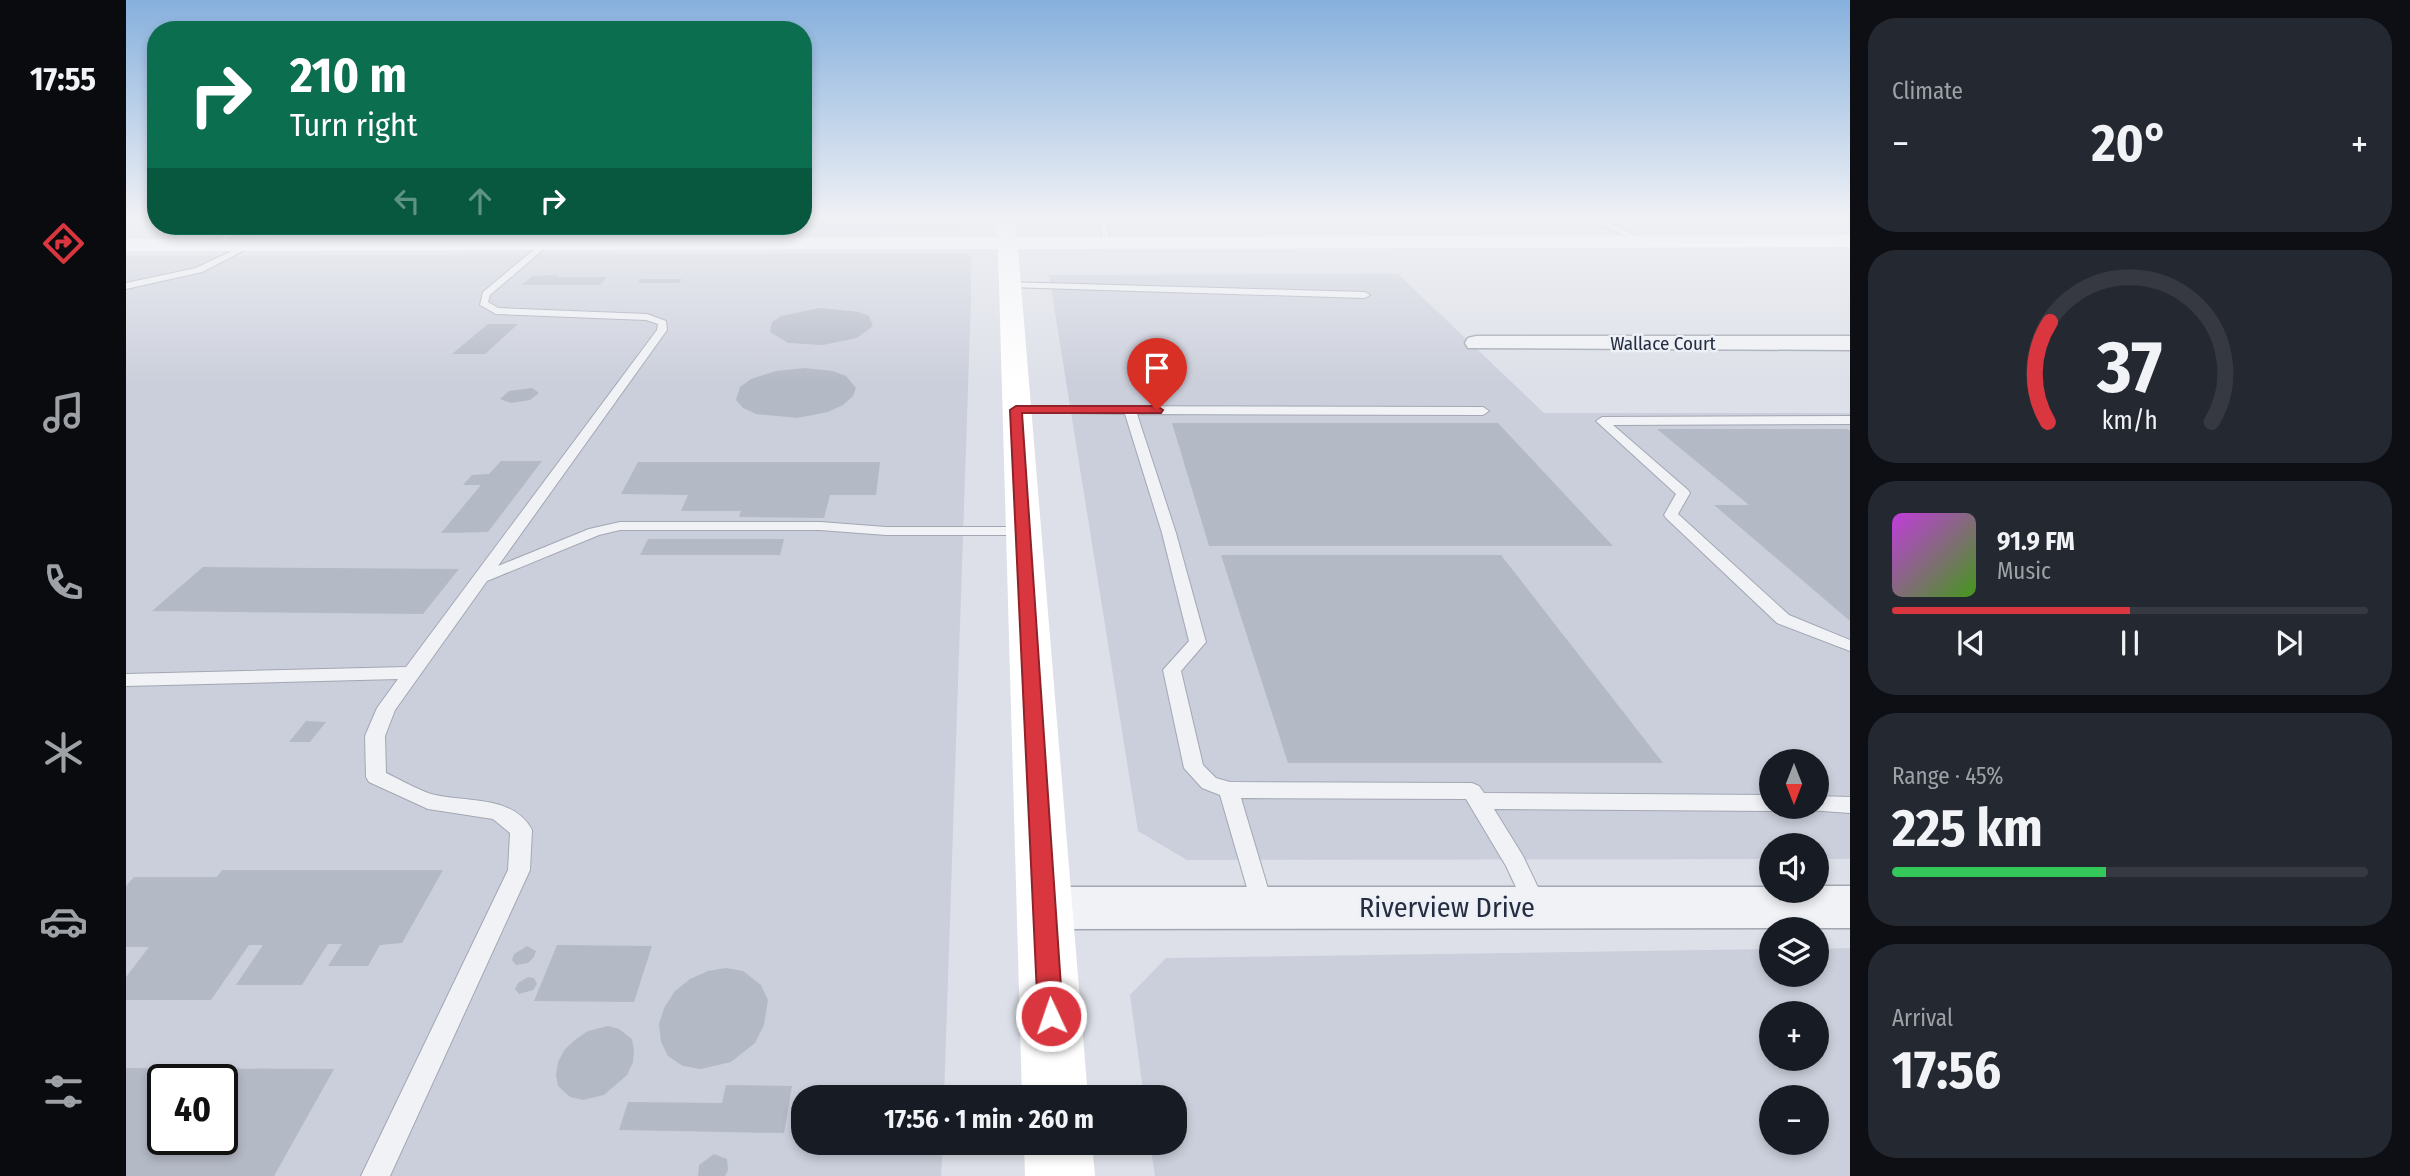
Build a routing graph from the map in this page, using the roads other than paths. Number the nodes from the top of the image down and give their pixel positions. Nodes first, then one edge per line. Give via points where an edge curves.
1 (181, 274) edge
2 (510, 274) edge
3 (1009, 274) edge
4 (1010, 285) junction
5 (126, 286) edge
6 (1365, 295) dead end
7 (1476, 343) dead end
8 (1850, 343) edge
9 (1016, 410) junction
10 (1130, 410) junction
11 (1483, 411) dead end
12 (1850, 419) edge
13 (1022, 531) junction
14 (481, 578) junction
15 (1850, 646) edge
16 (411, 673) junction
17 (126, 680) edge
18 (1229, 790) junction
19 (1478, 801) junction
20 (1759, 803) edge
21 (1829, 805) edge
22 (1850, 806) edge
23 (1263, 907) junction
24 (1536, 907) junction
25 (1850, 907) edge
26 (1045, 908) junction
27 (1054, 1085) edge
28 (1059, 1155) edge
29 (375, 1176) edge
30 (1060, 1176) edge

1 - 5 lane
2 - 14 lane via 486,294 484,303 496,311 647,317 663,323
3 - 4 main road
4 - 6 lane
4 - 9 main road
7 - 8 street, Wallace Court
9 - 10 lane
9 - 13 main road
10 - 11 lane
10 - 18 lane via 1198,642 1172,670 1194,768 1209,783
12 - 15 lane via 1602,421 1683,493 1671,515 1783,619
13 - 14 lane via 620,526
13 - 26 main road
14 - 16 lane
16 - 17 lane
16 - 29 lane via 386,708 375,736 376,777 428,801 498,812 522,830 519,870
18 - 19 lane via 1472,791
18 - 23 lane
19 - 20 lane
19 - 24 lane
21 - 22 lane
23 - 24 street, Riverview Drive
23 - 26 street, Riverview Drive
24 - 25 street, Riverview Drive
26 - 27 main road
28 - 30 main road

